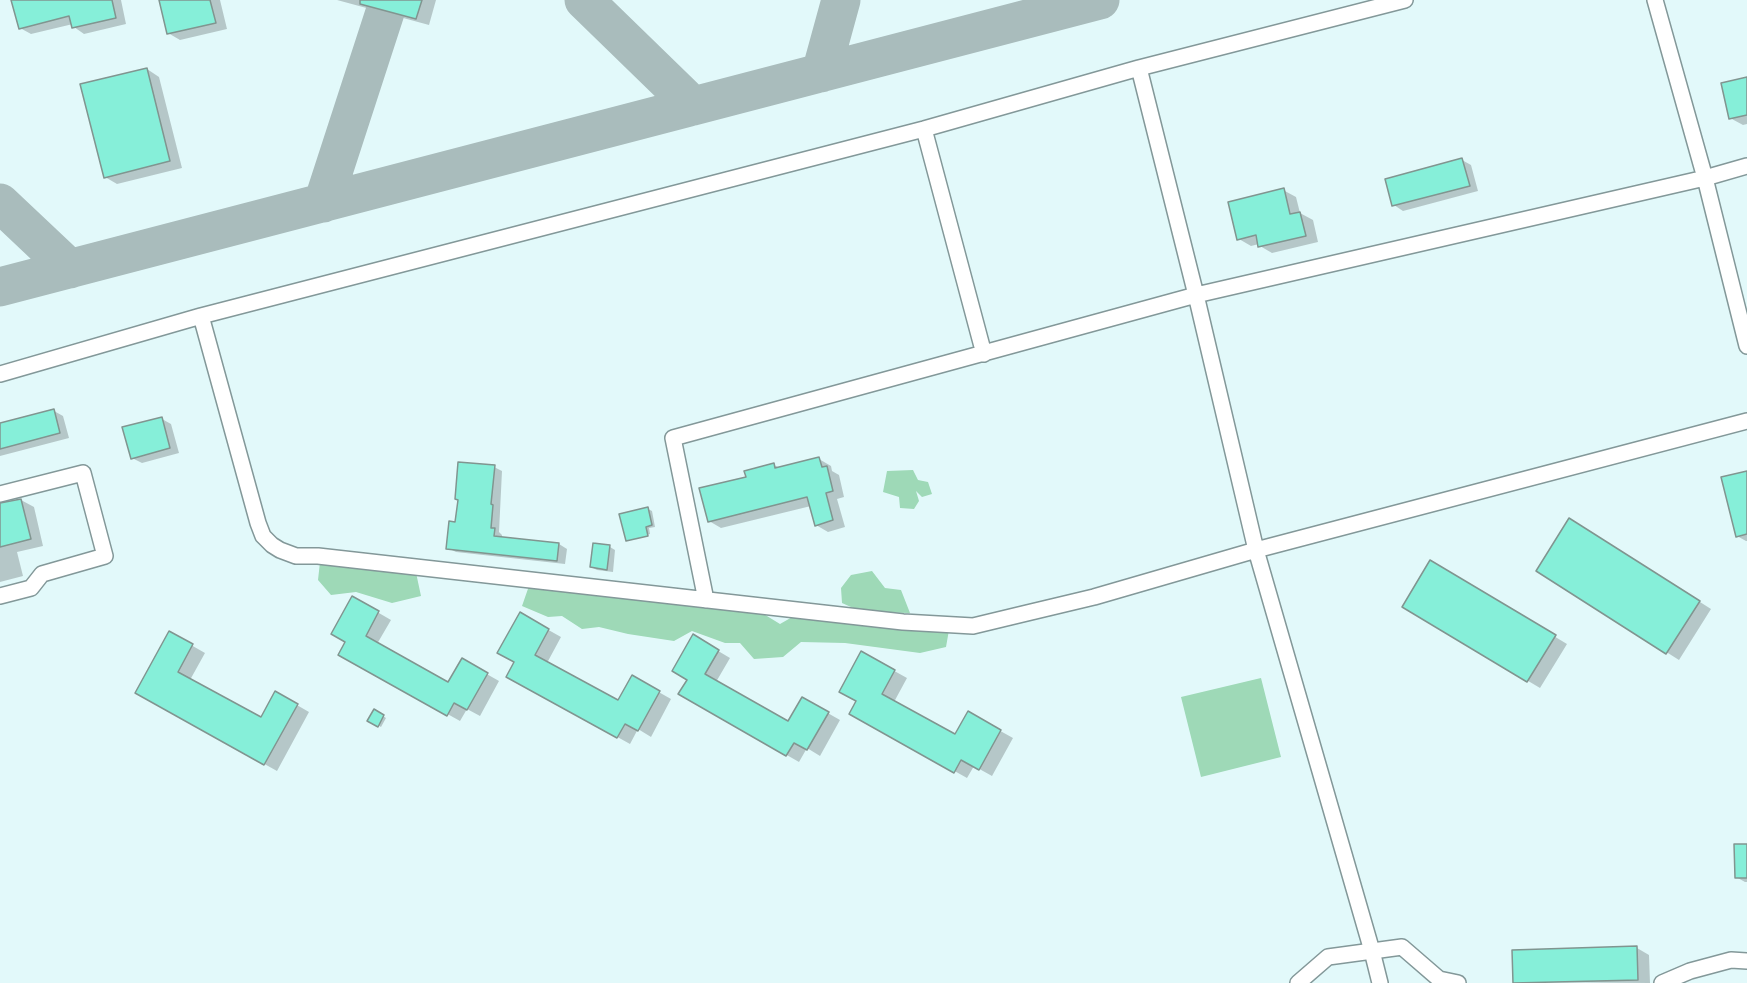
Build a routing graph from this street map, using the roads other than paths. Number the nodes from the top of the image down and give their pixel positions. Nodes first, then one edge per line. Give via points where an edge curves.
1 (1406, 0) edge
2 (1655, 0) edge
3 (1139, 68) junction
4 (924, 129) junction
5 (1747, 166) edge
6 (1705, 178) junction
7 (1196, 295) junction
8 (201, 316) junction
9 (1747, 346) edge
10 (984, 354) junction
11 (0, 374) edge
12 (1747, 421) edge
13 (0, 494) edge
14 (1257, 550) junction
15 (0, 596) edge
16 (706, 600) junction
17 (1372, 951) junction
18 (1747, 961) edge
19 (1298, 983) edge
20 (1380, 983) edge
21 (1458, 983) edge
22 (1662, 983) edge

1 - 3 lane
2 - 6 lane
3 - 4 lane
3 - 7 lane
4 - 8 lane
4 - 10 lane
5 - 6 lane
6 - 7 lane
6 - 9 lane
7 - 10 lane
7 - 14 lane
8 - 11 lane
8 - 16 lane via 262,536 280,550 296,556
10 - 16 lane via 673,438
12 - 14 lane
13 - 15 lane via 83,473 105,556 42,574 31,588
14 - 16 lane via 1094,597 973,626
14 - 17 lane
17 - 19 lane via 1328,957
17 - 20 lane
17 - 21 lane via 1402,947 1439,979
18 - 22 lane via 1731,960

